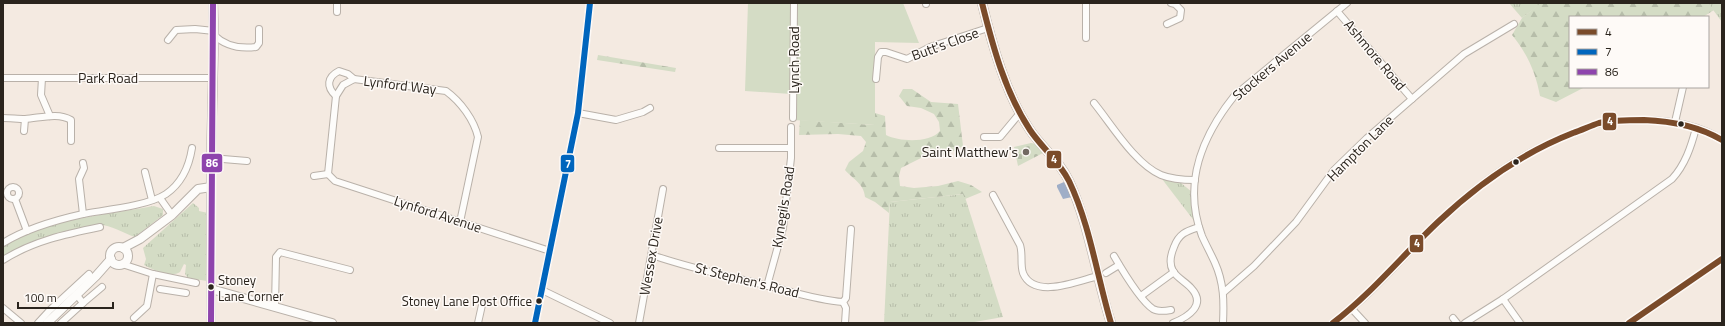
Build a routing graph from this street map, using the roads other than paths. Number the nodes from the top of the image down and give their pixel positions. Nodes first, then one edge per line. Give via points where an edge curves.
1 (213, 3) edge
2 (337, 3) edge
3 (590, 3) edge
4 (794, 3) edge
5 (982, 3) edge
6 (1086, 3) edge
7 (1171, 3) edge
8 (1347, 3) edge
9 (1338, 11) junction
10 (336, 12) dead end
11 (1168, 24) dead end
12 (1514, 24) dead end
13 (988, 28) junction
14 (259, 29) dead end
15 (214, 33) junction
16 (1086, 38) dead end
17 (168, 40) dead end
18 (3, 78) edge
19 (42, 78) junction
20 (213, 78) junction
21 (876, 79) dead end
22 (354, 80) junction
23 (1683, 88) edge
24 (336, 96) junction
25 (1412, 99) junction
26 (1094, 103) dead end
27 (650, 108) dead end
28 (578, 113) junction
29 (1020, 113) junction
30 (50, 116) junction
31 (3, 118) edge
32 (794, 118) dead end
33 (25, 119) junction
34 (1675, 122) junction
35 (790, 127) dead end
36 (1696, 128) junction
37 (24, 131) dead end
38 (984, 137) dead end
39 (1722, 140) edge
40 (71, 142) dead end
41 (192, 148) dead end
42 (719, 148) dead end
43 (790, 148) junction
44 (211, 158) junction
45 (247, 161) dead end
46 (83, 163) dead end
47 (145, 172) dead end
48 (328, 174) junction
49 (314, 176) dead end
50 (1194, 180) junction
51 (18, 181) dead end
52 (14, 187) junction
53 (211, 187) junction
54 (663, 189) dead end
55 (992, 195) dead end
56 (15, 198) junction
57 (160, 198) junction
58 (152, 200) junction
59 (83, 214) junction
60 (172, 215) junction
61 (460, 222) junction
62 (100, 227) dead end
63 (1199, 227) junction
64 (851, 229) dead end
65 (27, 231) junction
66 (3, 243) edge
67 (550, 251) junction
68 (652, 255) junction
69 (1114, 256) dead end
70 (121, 258) junction
71 (1722, 259) edge
72 (3, 260) edge
73 (1119, 265) junction
74 (350, 270) dead end
75 (1174, 272) junction
76 (153, 274) junction
77 (1102, 274) junction
78 (93, 275) junction
79 (174, 279) junction
80 (196, 283) dead end
81 (767, 286) junction
82 (102, 287) dead end
83 (160, 289) dead end
84 (211, 289) junction
85 (542, 290) junction
86 (172, 291) junction
87 (1224, 292) junction
88 (186, 293) dead end
89 (76, 294) junction
90 (1141, 296) junction
91 (1503, 299) junction
92 (843, 302) junction
93 (83, 303) junction
94 (482, 305) dead end
95 (275, 306) junction
96 (3, 308) edge
97 (1352, 309) junction
98 (1171, 310) dead end
99 (134, 318) dead end
100 (21, 323) edge
101 (38, 323) edge
102 (47, 323) edge
103 (61, 323) edge
104 (211, 323) edge
105 (332, 323) edge
106 (478, 323) edge
107 (535, 323) edge
108 (610, 323) edge
109 (639, 323) edge
110 (845, 323) edge
111 (853, 323) edge
112 (1111, 323) edge
113 (1173, 323) edge
114 (1223, 323) edge
115 (1333, 323) edge
116 (1365, 323) edge
117 (1465, 323) edge
118 (1520, 323) edge
119 (1629, 323) edge

1 - 15 main road
2 - 10 street
3 - 28 street
4 - 32 street, Lynch Road
5 - 13 main road
6 - 16 street
7 - 11 street via 1181,10 1180,18
8 - 9 street, Stockers Avenue
9 - 25 street, Ashmore Road
9 - 50 street, Stockers Avenue via 1235,95 1204,142
12 - 25 street, Hampton Lane via 1464,54
13 - 21 street, Butt's Close via 930,48 907,59 881,52 878,57
13 - 29 main road
14 - 15 street via 260,43 256,47 232,47 218,39
15 - 17 street via 195,29 176,30
15 - 20 main road
18 - 19 street, Park Road
19 - 20 street, Park Road
19 - 30 street via 40,95
20 - 44 main road
22 - 24 street, Lynford Way via 344,85
22 - 24 street, Lynford Way via 348,74 339,71 330,77 329,88
22 - 61 street, Lynford Way via 446,91 453,96 476,130 478,138
23 - 34 street
24 - 48 street, Lynford Way
25 - 87 street, Hampton Lane via 1334,170 1296,222 1254,266
26 - 50 street via 1150,168 1167,177
27 - 28 street via 616,120
28 - 67 street
29 - 38 street via 1000,137
29 - 77 main road via 1069,180
30 - 33 street
30 - 40 street via 66,117 71,120
31 - 33 street
33 - 37 street
34 - 36 street
34 - 97 street via 1625,120 1601,123 1562,136 1522,158 1493,176 1442,218
35 - 43 street, Kynegils Road
36 - 39 street
36 - 91 street via 1680,170 1672,179
41 - 57 street via 184,175
42 - 43 street
43 - 81 street, Kynegils Road via 783,228
44 - 45 street
44 - 53 main road
46 - 59 street via 84,168 79,180
47 - 58 street
48 - 49 street
48 - 61 street, Lynford Avenue via 335,181
50 - 63 street, Stockers Avenue via 1195,210
51 - 52 street
52 - 56 street via 19,194
52 - 56 street via 9,189 7,194 10,198
53 - 60 street via 198,189
53 - 84 main road
54 - 68 street, Wessex Drive
55 - 77 street via 1020,245 1023,272 1031,282 1049,288
56 - 65 street
57 - 58 street
57 - 60 street
58 - 59 street
59 - 65 street
60 - 70 street via 140,239
61 - 67 street, Lynford Avenue
62 - 72 street via 57,236 18,251
63 - 75 street via 1185,231 1178,238 1171,258
63 - 87 street, Stockers Avenue via 1216,264
64 - 92 street via 846,298
65 - 66 street
67 - 85 street
68 - 81 street, St Stephen's Road
68 - 109 street, Wessex Drive
69 - 73 street
70 - 76 street
70 - 78 street
71 - 119 street
73 - 77 street
73 - 90 street
74 - 95 street via 280,252 276,257
75 - 90 street
75 - 113 street via 1192,288 1197,297 1192,313
76 - 79 street
76 - 99 street via 147,306
77 - 112 main road
78 - 89 street
78 - 101 street
79 - 80 street
79 - 86 street
81 - 92 street, St Stephen's Road
82 - 93 street
83 - 86 street
84 - 95 street
84 - 104 main road
85 - 107 street
85 - 108 street
86 - 88 street
87 - 114 street, Stockers Avenue
89 - 93 street
89 - 102 street
90 - 98 street via 1153,309
91 - 117 street
91 - 118 street
92 - 110 street via 846,308
93 - 103 street
94 - 106 street
95 - 105 street
96 - 100 street
97 - 115 street
97 - 116 street
110 - 111 street

